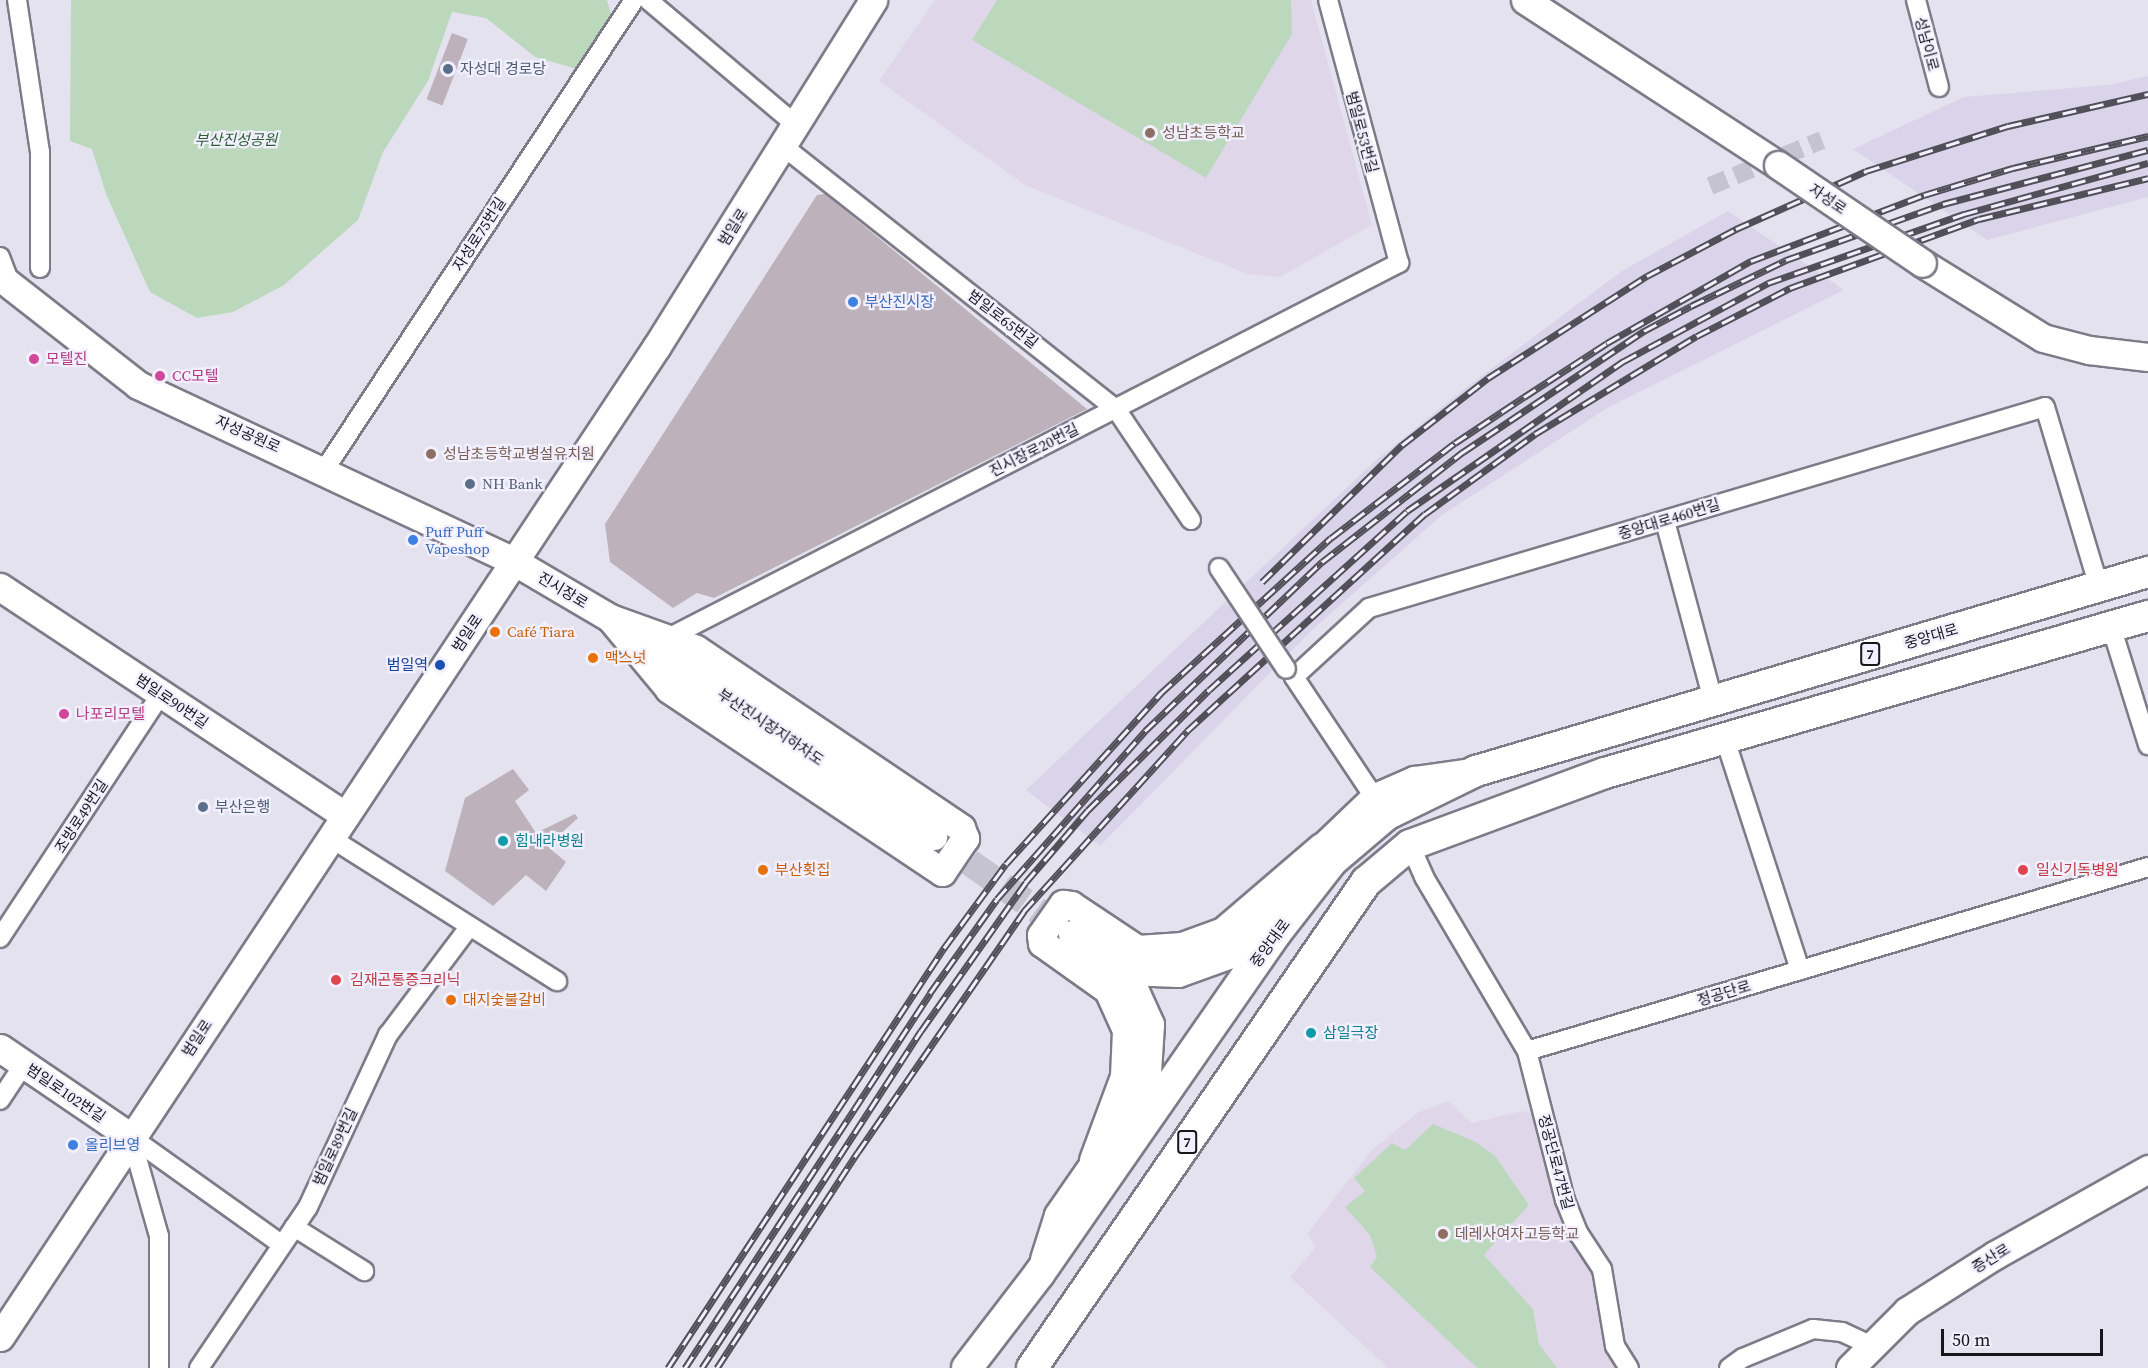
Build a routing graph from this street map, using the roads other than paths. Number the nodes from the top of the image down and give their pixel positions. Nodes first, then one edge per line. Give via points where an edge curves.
1 (17, 0) edge
2 (634, 0) edge
3 (648, 0) edge
4 (873, 0) edge
5 (1328, 0) edge
6 (1526, 0) edge
7 (1916, 0) edge
8 (1939, 87) dead end
9 (790, 136) junction
10 (0, 257) edge
11 (1399, 263) joint
12 (40, 268) dead end
13 (5, 281) edge
14 (2148, 357) edge
15 (1116, 409) junction
16 (325, 468) junction
17 (1191, 520) dead end
18 (1665, 521) junction
19 (515, 562) junction
20 (1219, 568) dead end
21 (2148, 572) edge
22 (0, 587) edge
23 (2099, 587) junction
24 (2148, 616) edge
25 (610, 618) junction
26 (2111, 626) junction
27 (668, 638) junction
28 (1286, 669) dead end
29 (161, 694) junction
30 (1713, 700) junction
31 (1725, 739) junction
32 (2148, 746) edge
33 (1380, 806) junction
34 (337, 826) junction
35 (933, 836) tunnel mouth
36 (1410, 845) junction
37 (1321, 847) junction
38 (2148, 867) edge
39 (469, 927) junction
40 (1072, 934) tunnel mouth
41 (0, 938) edge
42 (1800, 970) junction
43 (1126, 971) junction
44 (557, 981) dead end
45 (0, 1048) edge
46 (1527, 1051) junction
47 (24, 1064) junction
48 (0, 1100) edge
49 (131, 1137) junction
50 (1093, 1160) junction
51 (2148, 1169) edge
52 (294, 1227) junction
53 (281, 1244) junction
54 (364, 1271) dead end
55 (1039, 1274) junction
56 (0, 1336) edge
57 (1872, 1346) junction
58 (159, 1368) edge
59 (199, 1368) edge
60 (967, 1368) edge
61 (1032, 1368) edge
62 (1629, 1368) edge
63 (1729, 1368) edge
64 (1850, 1368) edge

1 - 12 street via 40,152
2 - 16 street, 자성로75번길
3 - 9 street
4 - 9 main road, 범일로
5 - 11 street, 범일로53번길
6 - 14 main road, 자성로, bridge via 1922,263 2043,338 2089,350
7 - 8 street, 성남이로
9 - 15 street, 범일로65번길
9 - 19 main road, 범일로
10 - 13 street
11 - 15 street, 진시장로20번길
13 - 16 main road, 자성공원로 via 138,385
15 - 17 street, 범일로65번길
15 - 27 street, 진시장로20번길
16 - 19 main road, 자성공원로
18 - 23 street, 중앙대로460번길 via 2045,407
18 - 30 street
18 - 33 street, 중앙대로460번길 via 1369,608 1294,677
19 - 25 main road, 진시장로
19 - 34 main road, 범일로
20 - 28 street, bridge
21 - 23 main road, 중앙대로 / 7
22 - 29 main road, 범일로90번길
23 - 30 main road, 중앙대로 / 7
24 - 26 main road, 7
25 - 27 main road
25 - 27 main road via 669,689 942,872 965,838 961,828 696,649
25 - 35 main road, 부산진시장지하차도
26 - 31 main road, 7
26 - 32 street
29 - 34 main road, 범일로90번길
29 - 41 street, 조방로49번길
30 - 33 main road, 중앙대로 / 7 via 1476,771
31 - 36 main road, 7 via 1594,777
31 - 42 street
33 - 37 main road
33 - 55 main road, 중앙대로 / 7 via 1276,933
34 - 39 street
34 - 49 main road, 범일로
36 - 46 street via 1424,877
36 - 61 main road, 7 via 1365,882
37 - 43 main road via 1239,951 1178,973
37 - 50 main road via 1223,931 1182,946 1137,949 1071,905 1063,904 1041,935 1042,943 1108,990 1126,1030 1124,1076
38 - 42 street, 정공단로
39 - 44 street
39 - 52 street, 범일로89번길 via 388,1035 308,1207
40 - 43 main road
42 - 46 street, 정공단로
43 - 50 main road via 1150,1024 1146,1088
45 - 47 main road, 범일로102번길
46 - 62 street, 정공단로47번길 via 1565,1200 1579,1234 1602,1269 1615,1346
47 - 48 street
47 - 49 main road, 범일로102번길
49 - 53 street
49 - 56 main road, 범일로
49 - 58 street via 159,1236
50 - 55 main road via 1058,1215
51 - 57 main road, 증산로 via 1916,1305
52 - 53 street, 범일로89번길
52 - 54 street
53 - 59 street, 범일로89번길
55 - 60 main road, 중앙대로 / 7
57 - 63 street via 1842,1332 1813,1329 1743,1358
57 - 64 main road, 증산로

